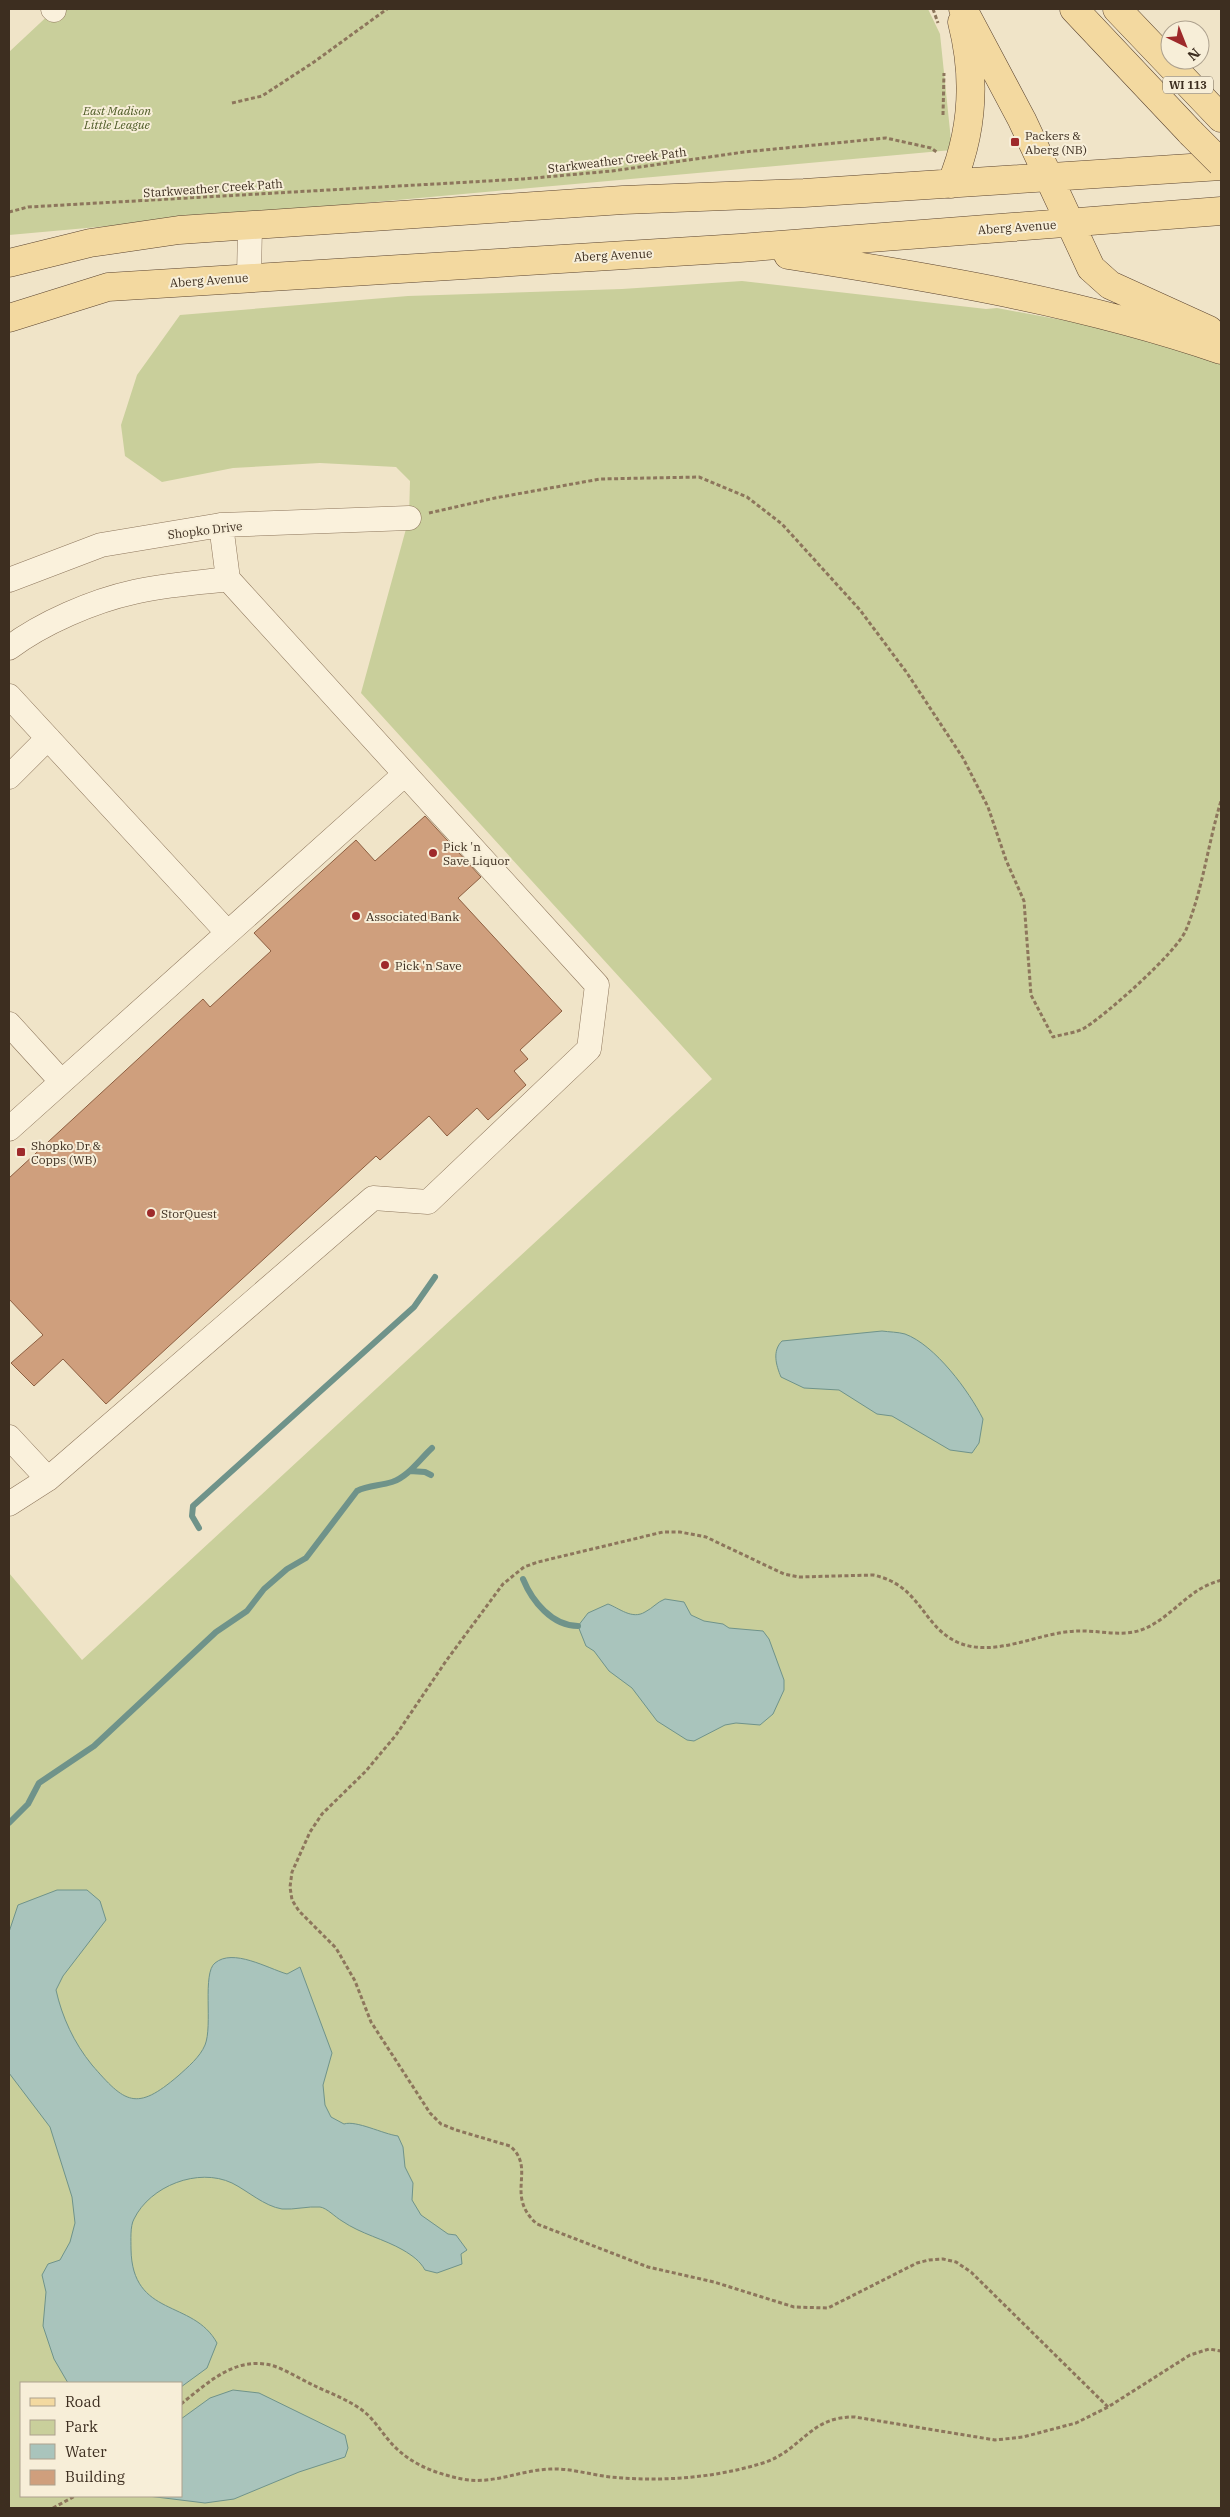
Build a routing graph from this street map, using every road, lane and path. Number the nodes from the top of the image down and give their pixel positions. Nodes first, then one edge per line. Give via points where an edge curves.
1 (387, 9) edge
2 (933, 9) edge
3 (963, 9) edge
4 (1074, 9) edge
5 (1117, 9) edge
6 (949, 18) edge
7 (944, 64) dead end
8 (232, 104) dead end
9 (1221, 118) edge
10 (943, 120) dead end
11 (947, 160) junction
12 (1221, 165) edge
13 (1050, 178) junction
14 (1221, 199) edge
15 (1221, 211) edge
16 (9, 212) edge
17 (1172, 214) junction
18 (1071, 223) junction
19 (250, 226) junction
20 (740, 248) junction
21 (9, 263) edge
22 (249, 277) junction
23 (9, 318) edge
24 (1221, 336) edge
25 (1221, 350) edge
26 (408, 518) joint
27 (221, 525) junction
28 (228, 578) junction
29 (9, 580) edge
30 (9, 648) edge
31 (9, 696) edge
32 (48, 738) junction
33 (405, 774) junction
34 (9, 777) edge
35 (1221, 801) edge
36 (227, 932) junction
37 (9, 1024) edge
38 (61, 1081) junction
39 (9, 1129) edge
40 (9, 1437) edge
41 (48, 1479) junction
42 (9, 1504) edge
43 (1221, 1580) edge
44 (1221, 2351) edge
45 (182, 2403) edge
46 (1108, 2407) junction
47 (73, 2497) edge
48 (53, 2508) edge

1 - 8 path via 262,96
2 - 6 path
3 - 13 main road
4 - 12 main road, WI 113, bridge
5 - 9 main road, WI 113
6 - 11 main road via 967,42 971,76 968,128
7 - 10 path
11 - 13 main road
11 - 16 path, Starkweather Creek Path via 931,148 886,138 744,152 602,172 28,207
11 - 19 main road via 623,200
12 - 13 main road
13 - 18 main road
14 - 17 main road via 1200,201
15 - 17 main road, Aberg Avenue
17 - 18 main road, Aberg Avenue
18 - 20 main road, Aberg Avenue
18 - 24 main road via 1086,261 1103,280
19 - 21 main road via 178,230 100,242
19 - 22 street
20 - 22 main road, Aberg Avenue
20 - 25 main road via 1028,296 1162,330
22 - 23 main road, Aberg Avenue via 108,287
26 - 27 street, Shopko Drive
26 - 35 path via 600,479 699,477 747,497 782,524 860,610 907,673 968,766 988,807 1024,901 1031,995 1053,1037 1085,1028 1157,966 1186,931
27 - 28 street
27 - 29 street, Shopko Drive via 101,545
28 - 30 street via 133,592 77,611 26,635
28 - 33 street
31 - 32 street
32 - 34 street
32 - 36 street
33 - 36 street
33 - 41 street via 597,985 589,1049 428,1202 373,1198
36 - 38 street
37 - 38 street
38 - 39 street
40 - 41 street
41 - 42 street
43 - 46 path via 1195,1592 1142,1630 1128,1633 1062,1632 989,1647 973,1647 948,1637 908,1591 885,1577 873,1574 799,1577 784,1574 694,1534 663,1532 524,1566 504,1584 385,1750 322,1814 310,1832 290,1887 292,1900 299,1911 336,1948 355,1981 371,2022 430,2113 441,2124 503,2144 518,2153 522,2164 519,2192 522,2206 527,2216 537,2224 648,2267 714,2282 794,2307 812,2309 828,2308 844,2301 917,2263 943,2259 956,2262 971,2272
44 - 46 path via 1209,2349 1190,2355
45 - 46 path via 225,2371 261,2363 276,2367 367,2414 413,2462 462,2479 482,2481 552,2469 645,2480 673,2480 728,2472 788,2452 820,2423 838,2417 995,2440 1024,2437 1076,2423
47 - 48 path

